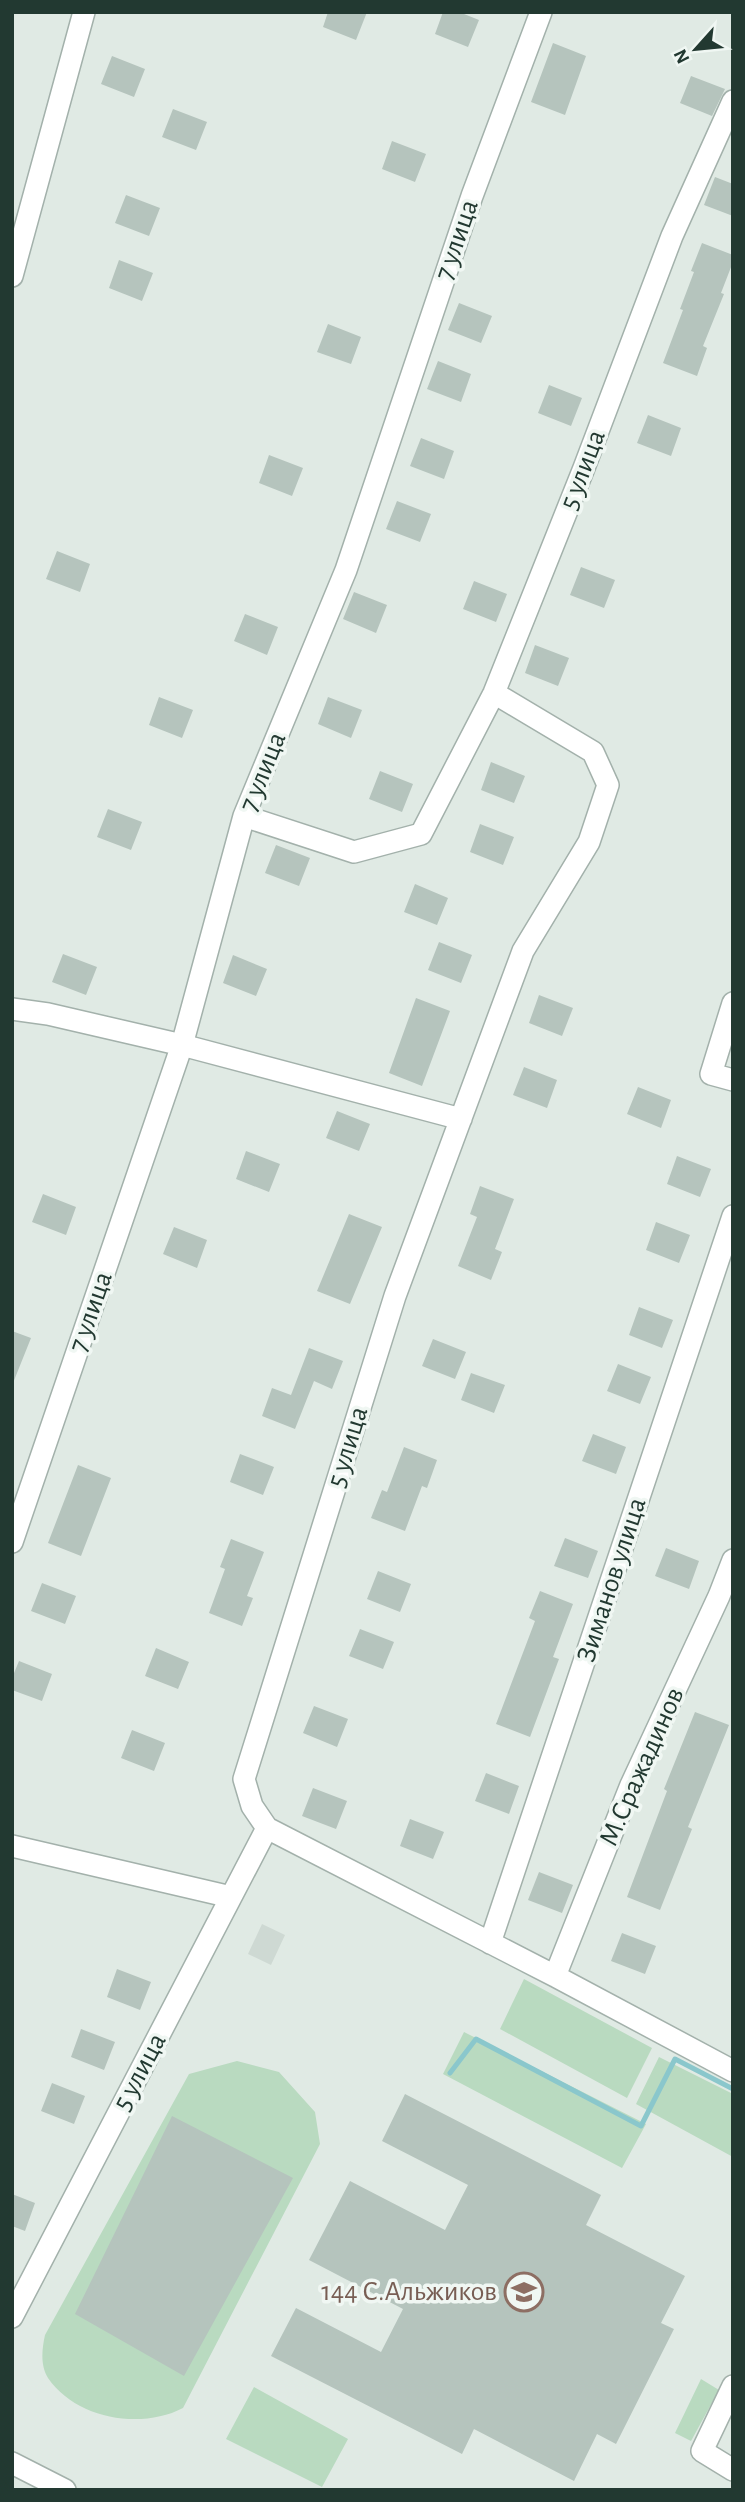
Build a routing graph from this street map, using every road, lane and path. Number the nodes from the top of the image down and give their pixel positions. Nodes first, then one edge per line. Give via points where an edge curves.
1 (84, 12) edge
2 (541, 12) edge
3 (733, 101) edge
4 (12, 276) edge
5 (494, 693) junction
6 (244, 816) junction
7 (733, 1003) edge
8 (12, 1009) edge
9 (181, 1045) junction
10 (733, 1080) edge
11 (461, 1119) junction
12 (733, 1216) edge
13 (12, 1542) edge
14 (733, 1560) edge
15 (267, 1828) junction
16 (12, 1846) edge
17 (231, 1897) junction
18 (491, 1943) junction
19 (555, 1976) junction
20 (733, 2071) edge
21 (12, 2316) edge
22 (733, 2386) edge
23 (12, 2463) edge
24 (733, 2470) edge
25 (65, 2490) edge

1 - 4 street
2 - 6 street, 7 улица via 472,196 346,570
3 - 5 street, 5 улица via 672,236
5 - 6 street, 5 улица via 421,834 354,852
5 - 11 street, 5 улица via 593,752 608,785 589,842 523,951
6 - 9 street, 7 улица
7 - 10 street via 711,1074
8 - 9 street
9 - 11 street
9 - 13 street, 7 улица
11 - 15 street, 5 улица via 395,1296 244,1779
12 - 18 street, Зиманов улица
14 - 19 street, М.Сражадинов via 631,1785
15 - 17 street, 5 улица
15 - 18 street
16 - 17 street
17 - 21 street, 5 улица
18 - 19 street
19 - 20 street
22 - 24 street via 702,2451
23 - 25 street

